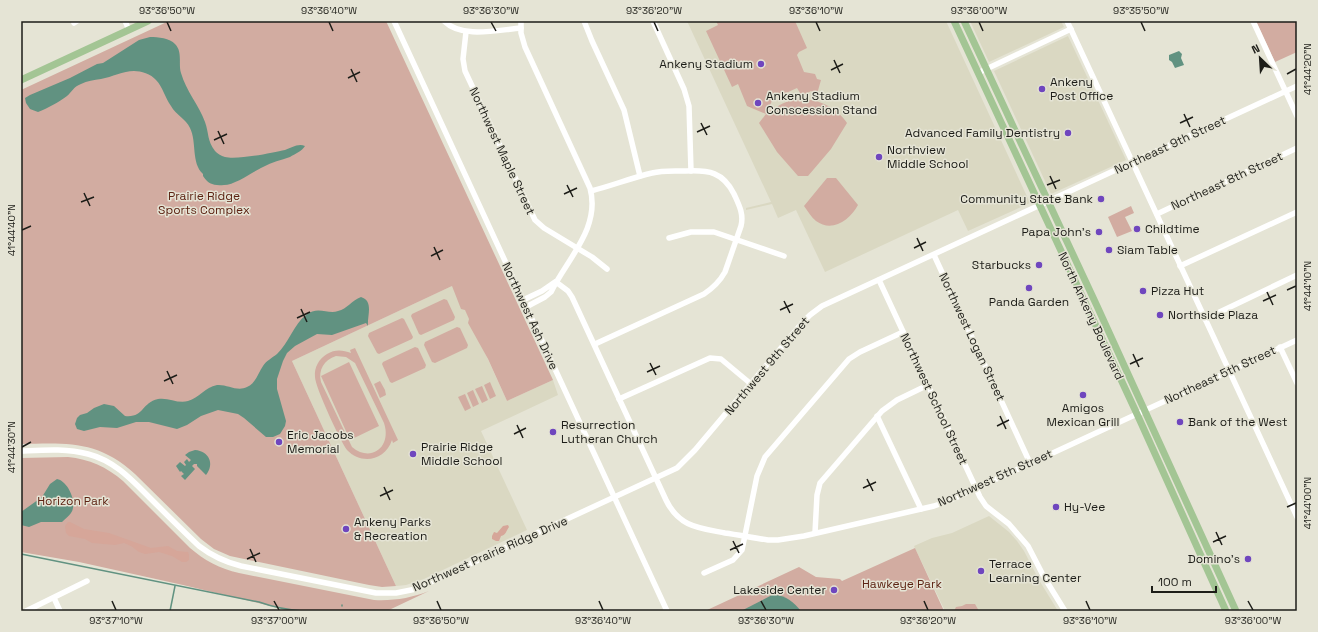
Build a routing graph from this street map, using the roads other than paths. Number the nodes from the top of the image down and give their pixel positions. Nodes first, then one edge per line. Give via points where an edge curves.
1 (125, 21) edge
2 (148, 21) edge
3 (394, 21) edge
4 (444, 21) edge
5 (521, 21) edge
6 (584, 21) edge
7 (653, 21) edge
8 (954, 21) edge
9 (964, 21) edge
10 (1067, 21) edge
11 (1253, 21) edge
12 (521, 28) junction
13 (1070, 29) junction
14 (129, 30) junction
15 (466, 32) junction
16 (986, 70) junction
17 (978, 73) junction
18 (21, 80) edge
19 (1297, 86) edge
20 (1286, 91) junction
21 (1297, 116) edge
22 (1297, 148) edge
23 (1133, 162) junction
24 (691, 171) junction
25 (640, 176) junction
26 (590, 191) junction
27 (1043, 204) junction
28 (1297, 212) edge
29 (1157, 214) junction
30 (669, 238) dead end
31 (736, 239) junction
32 (577, 249) junction
33 (934, 255) junction
34 (784, 256) dead end
35 (1180, 266) junction
36 (607, 269) dead end
37 (1297, 276) edge
38 (879, 280) junction
39 (556, 282) junction
40 (523, 300) junction
41 (526, 307) junction
42 (1205, 319) junction
43 (903, 332) junction
44 (1297, 340) edge
45 (594, 344) junction
46 (1280, 347) junction
47 (1229, 372) junction
48 (1297, 383) edge
49 (752, 384) junction
50 (928, 386) junction
51 (619, 399) junction
52 (1144, 411) junction
53 (1137, 414) junction
54 (877, 416) junction
55 (21, 451) edge
56 (1030, 463) junction
57 (656, 478) junction
58 (976, 488) junction
59 (614, 497) junction
60 (921, 509) junction
61 (1297, 517) edge
62 (815, 533) junction
63 (746, 536) junction
64 (704, 573) dead end
65 (87, 581) dead end
66 (54, 598) junction
67 (26, 611) edge
68 (60, 611) edge
69 (667, 611) edge
70 (1065, 611) edge
71 (1226, 611) edge
72 (1236, 611) edge

1 - 14 street
2 - 14 main road
3 - 40 street, Northwest Ash Drive
4 - 15 street via 453,28
5 - 12 street
6 - 25 street via 624,110
7 - 24 street via 684,89 689,106
8 - 17 main road, North Ankeny Boulevard
9 - 16 main road, North Ankeny Boulevard
10 - 13 street
11 - 20 street
12 - 15 street
12 - 26 street via 525,47
13 - 16 street
13 - 23 street
14 - 18 main road
15 - 32 street, Northwest Maple Street via 463,59 465,71 532,216 539,225
16 - 17 street
16 - 27 main road, North Ankeny Boulevard
17 - 27 main road, North Ankeny Boulevard
19 - 20 street, Northeast 9th Street
20 - 21 street
20 - 23 street, Northeast 9th Street
22 - 29 street, Northeast 8th Street
23 - 27 street, Northeast 9th Street
23 - 29 street
24 - 25 street via 656,172
24 - 31 street via 713,173 724,179 730,187 742,215
25 - 26 street
26 - 32 street via 591,215
27 - 33 street, Northwest 9th Street
27 - 52 main road, North Ankeny Boulevard
27 - 53 main road, North Ankeny Boulevard
28 - 35 street
29 - 35 street
30 - 31 street via 688,232 703,231 716,232
31 - 34 street
31 - 45 street via 723,275 711,290
32 - 36 street, Northwest Maple Street
32 - 39 street
33 - 38 street, Northwest 9th Street
33 - 56 street, Northwest Logan Street
35 - 42 street
37 - 42 street
38 - 43 street, Northwest School Street
38 - 49 street, Northwest 9th Street via 813,312
39 - 40 street
39 - 41 street via 545,297
39 - 45 street via 572,297
40 - 41 street, Northwest Ash Drive
41 - 59 street, Northwest Ash Drive
42 - 47 street
43 - 50 street, Northwest School Street
43 - 63 street via 850,359 765,457 757,476
44 - 46 street, Northeast 5th Street
45 - 51 street
46 - 47 street, Northeast 5th Street
46 - 48 street
47 - 52 street, Northeast 5th Street
47 - 61 street
49 - 51 street via 721,359 710,358
49 - 57 street, Northwest 9th Street via 686,460 677,468
50 - 54 street via 892,403
50 - 58 street, Northwest School Street
51 - 57 street
52 - 53 street, Northwest 5th Street
52 - 72 main road, North Ankeny Boulevard
53 - 56 street, Northwest 5th Street
53 - 71 main road, North Ankeny Boulevard
54 - 60 street
54 - 62 street via 820,483
55 - 59 street, Northwest Prairie Ridge Drive via 76,451 105,460 127,475 199,546 225,562 376,593 401,592 427,585
56 - 58 street, Northwest 5th Street
57 - 59 street, Northwest 9th Street
57 - 63 street via 672,510 686,523
58 - 60 street, Northwest 5th Street
58 - 70 street, Northwest School Street via 986,506 1009,524 1028,546
59 - 69 street, Northwest Ash Drive
60 - 62 street, Northwest 5th Street
62 - 63 street, Northwest 5th Street via 778,540
63 - 64 street via 742,550 736,558
65 - 66 street
66 - 67 street
66 - 68 street

